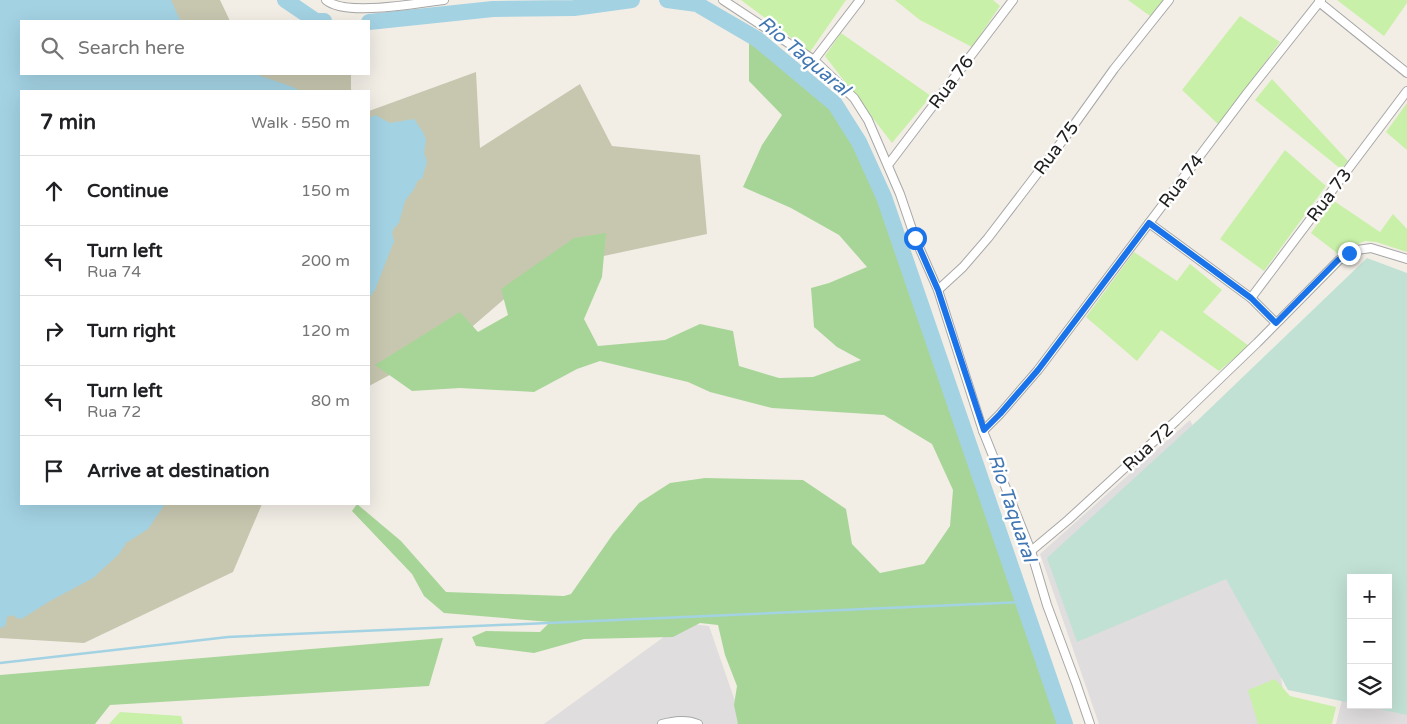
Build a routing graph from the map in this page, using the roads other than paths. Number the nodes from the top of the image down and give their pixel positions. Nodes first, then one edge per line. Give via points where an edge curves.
1 (326, 0) edge
2 (444, 0) edge
3 (724, 0) edge
4 (860, 0) edge
5 (1013, 0) edge
6 (1169, 0) edge
7 (1320, 1) edge
8 (814, 60) junction
9 (1407, 73) edge
10 (1407, 91) edge
11 (888, 165) junction
12 (1149, 223) junction
13 (1407, 259) edge
14 (938, 290) junction
15 (1251, 298) junction
16 (1276, 323) junction
17 (984, 430) junction
18 (1031, 551) junction
19 (662, 724) edge
20 (698, 724) edge
21 (1090, 724) edge

1 - 2 street via 337,6 365,8
3 - 8 street
4 - 8 street
5 - 11 street, Rua 76
6 - 14 street, Rua 75 via 988,238
7 - 9 street
7 - 12 street, Rua 74
8 - 11 street via 854,98
10 - 15 street, Rua 73
11 - 14 street
12 - 15 street
12 - 17 street, Rua 74 via 1038,370
13 - 16 street, Rua 72 via 1371,248 1349,253 1338,260
14 - 17 street
15 - 16 street
16 - 18 street, Rua 72 via 1128,466
17 - 18 street
18 - 21 street via 1046,605
19 - 20 street via 691,721

